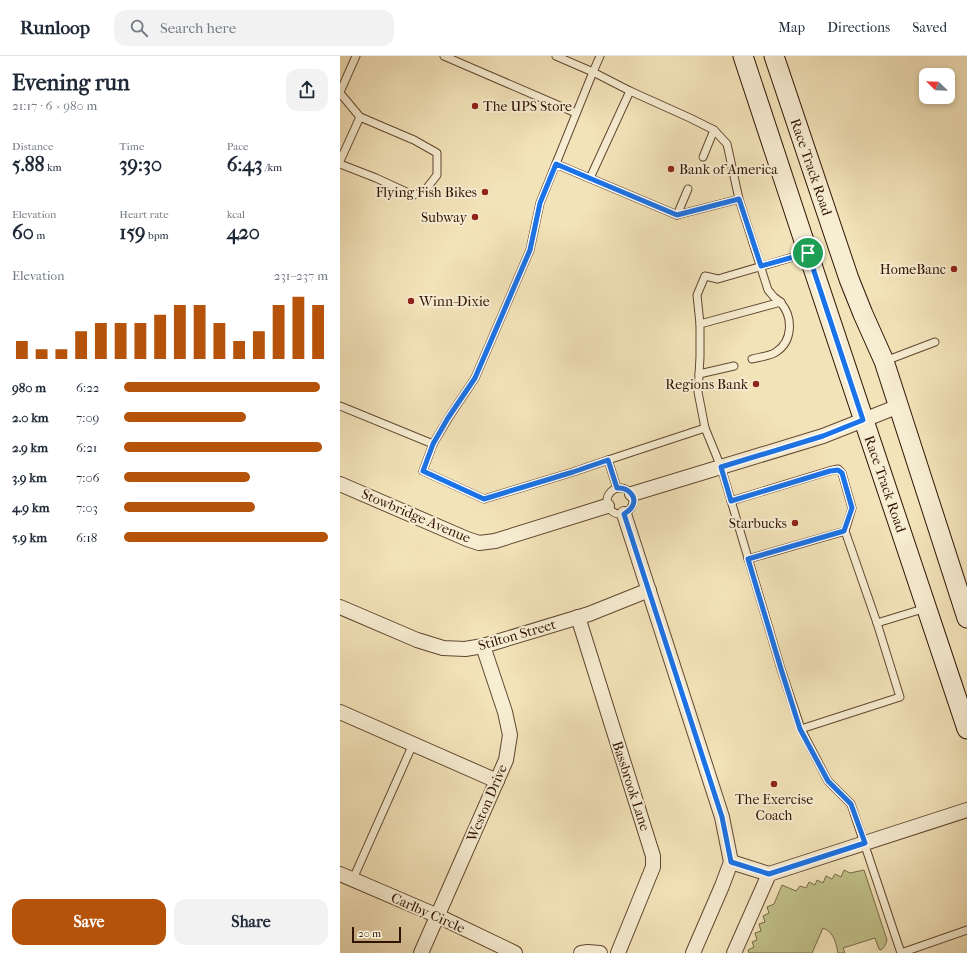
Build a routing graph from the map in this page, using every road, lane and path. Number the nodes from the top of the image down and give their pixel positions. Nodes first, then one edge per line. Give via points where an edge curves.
1 (356, 56) edge
2 (444, 56) edge
3 (556, 56) edge
4 (600, 56) edge
5 (743, 56) edge
6 (774, 56) edge
7 (593, 72) junction
8 (630, 91) junction
9 (340, 92) edge
10 (576, 113) junction
11 (360, 117) junction
12 (714, 130) junction
13 (703, 157) dead end
14 (340, 162) edge
15 (556, 164) junction
16 (590, 178) junction
17 (688, 189) dead end
18 (739, 199) junction
19 (677, 215) junction
20 (808, 253) junction
21 (761, 266) junction
22 (781, 302) junction
23 (700, 324) junction
24 (935, 342) dead end
25 (752, 359) dead end
26 (884, 361) junction
27 (734, 366) dead end
28 (699, 374) junction
29 (340, 406) edge
30 (899, 406) junction
31 (863, 420) junction
32 (706, 428) junction
33 (433, 444) junction
34 (608, 460) junction
35 (721, 467) junction
36 (340, 484) edge
37 (617, 488) junction
38 (632, 494) junction
39 (731, 501) junction
40 (607, 506) junction
41 (624, 514) junction
42 (844, 531) junction
43 (748, 559) junction
44 (648, 590) junction
45 (340, 607) edge
46 (926, 607) junction
47 (578, 617) junction
48 (967, 618) edge
49 (877, 623) junction
50 (483, 646) junction
51 (340, 712) edge
52 (800, 729) junction
53 (967, 729) edge
54 (413, 744) junction
55 (497, 781) junction
56 (967, 810) edge
57 (865, 843) junction
58 (731, 862) junction
59 (769, 874) junction
60 (346, 877) edge
61 (438, 916) junction
62 (967, 930) edge
63 (421, 953) edge
64 (516, 953) edge
65 (581, 953) edge
66 (600, 953) edge
67 (618, 953) edge
68 (693, 953) edge
69 (734, 953) edge

1 - 9 lane
2 - 10 lane
3 - 7 lane
4 - 7 lane
5 - 20 main road, Race Track Road
6 - 26 main road, Race Track Road via 849,279
7 - 8 lane
7 - 10 lane
8 - 12 lane
8 - 16 lane
9 - 11 lane
10 - 15 lane
11 - 14 lane
11 - 14 lane via 414,140 437,153 437,175 423,193 413,195
12 - 13 lane
12 - 18 lane via 727,144
15 - 16 lane
15 - 33 lane via 540,203 530,250 475,378
16 - 19 lane
17 - 19 lane
18 - 19 lane
18 - 21 lane
20 - 21 lane
20 - 31 main road, Race Track Road
21 - 22 lane via 768,290
21 - 23 lane via 718,279 705,276 697,295
22 - 23 lane
22 - 25 lane via 788,315 788,337 775,353
23 - 28 lane
24 - 26 lane
26 - 30 main road, Race Track Road
27 - 28 lane
28 - 32 lane via 698,392
29 - 33 lane
30 - 31 street
30 - 48 main road, Race Track Road
31 - 35 street via 823,436
31 - 46 main road, Race Track Road
32 - 34 lane
32 - 35 lane
33 - 34 lane via 423,471 484,499
34 - 37 lane
35 - 38 street
35 - 39 lane
36 - 40 street, Stowbridge Avenue via 479,543 495,541
37 - 38 lane via 626,489
37 - 40 lane via 607,496
38 - 41 lane via 633,504
39 - 42 lane via 838,470 842,473 852,508
39 - 43 lane
40 - 41 lane via 612,512
41 - 44 street
42 - 43 lane
42 - 49 lane
43 - 52 lane
44 - 47 street, Stilton Street
44 - 58 street via 722,817
45 - 50 street, Stilton Street via 417,640 443,648 465,649
46 - 49 lane
46 - 53 main road, Race Track Road
47 - 50 street, Stilton Street
47 - 67 street, Bassbrook Lane via 653,856 653,868
49 - 52 lane via 900,697
50 - 55 street, Weston Drive via 510,735 506,760
51 - 54 street
52 - 57 lane via 828,781 851,804
54 - 55 street
54 - 60 lane
55 - 61 street, Weston Drive
56 - 57 street
57 - 59 street
57 - 62 lane via 901,953
58 - 59 street
58 - 68 street
59 - 69 street
60 - 61 street, Carlby Circle
61 - 63 street, Weston Drive
61 - 64 street, Carlby Circle
65 - 66 street

